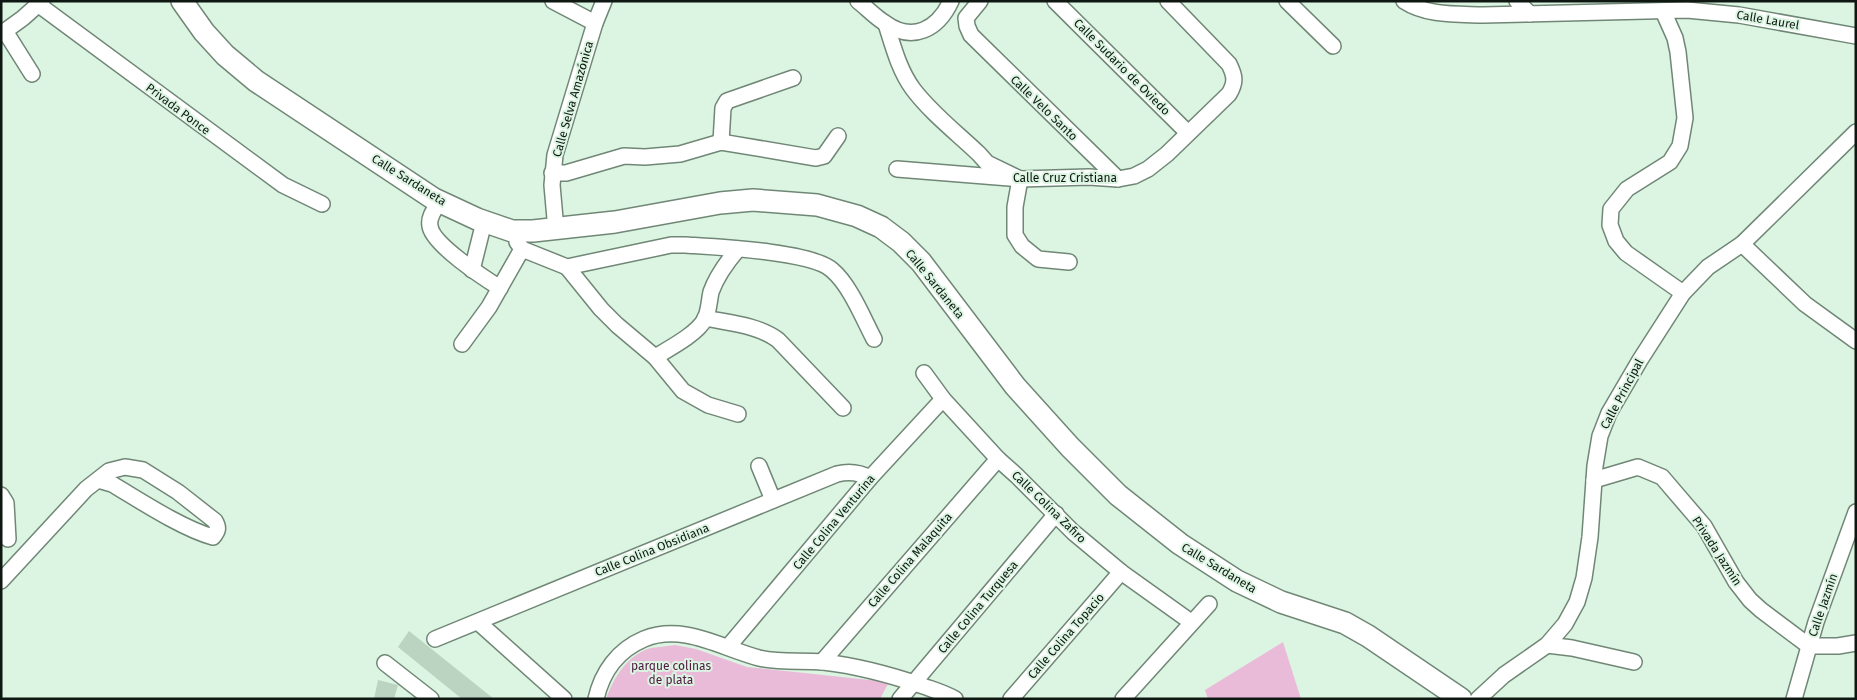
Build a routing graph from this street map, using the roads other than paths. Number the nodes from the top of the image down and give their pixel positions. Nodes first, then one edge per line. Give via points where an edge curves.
1 (182, 1) edge
2 (553, 1) edge
3 (604, 1) edge
4 (858, 1) edge
5 (952, 1) edge
6 (980, 1) edge
7 (1055, 1) edge
8 (1168, 1) edge
9 (1287, 1) edge
10 (1404, 1) edge
11 (1517, 1) edge
12 (1542, 1) edge
13 (40, 3) edge
14 (1663, 11) junction
15 (1530, 14) junction
16 (595, 23) junction
17 (886, 24) junction
18 (3, 33) edge
19 (1856, 36) edge
20 (1333, 46) dead end
21 (32, 74) dead end
22 (794, 78) dead end
23 (1856, 132) edge
24 (1188, 134) junction
25 (838, 136) dead end
26 (721, 142) junction
27 (897, 168) dead end
28 (552, 179) junction
29 (1118, 179) junction
30 (1020, 180) junction
31 (440, 201) junction
32 (322, 204) dead end
33 (555, 220) junction
34 (484, 222) junction
35 (512, 230) junction
36 (1742, 244) junction
37 (522, 249) junction
38 (738, 249) junction
39 (1069, 262) dead end
40 (567, 267) junction
41 (472, 270) junction
42 (500, 288) junction
43 (1682, 293) junction
44 (705, 318) junction
45 (874, 339) dead end
46 (1856, 341) edge
47 (462, 344) dead end
48 (656, 357) junction
49 (924, 374) dead end
50 (943, 398) junction
51 (843, 408) dead end
52 (738, 414) dead end
53 (998, 459) junction
54 (760, 466) dead end
55 (870, 478) junction
56 (98, 480) junction
57 (1594, 480) junction
58 (1, 495) edge
59 (773, 500) junction
60 (1856, 512) edge
61 (1056, 514) junction
62 (8, 539) dead end
63 (1121, 572) junction
64 (1, 581) edge
65 (1209, 604) dead end
66 (478, 622) junction
67 (1191, 622) junction
68 (435, 639) dead end
69 (1856, 643) edge
70 (1547, 645) junction
71 (1809, 646) junction
72 (728, 647) junction
73 (822, 662) junction
74 (1634, 662) dead end
75 (385, 663) dead end
76 (914, 683) junction
77 (424, 696) edge
78 (564, 699) edge
79 (596, 699) edge
80 (900, 699) edge
81 (955, 699) edge
82 (1011, 699) edge
83 (1123, 699) edge
84 (1461, 699) edge
85 (1478, 699) edge
86 (1794, 699) edge

1 - 31 street, Calle Sardaneta via 214,44 256,81
2 - 16 street
3 - 16 street, Calle Selva Amazónica
4 - 17 street
5 - 17 street via 940,19 924,31 903,31
6 - 29 street, Calle Velo Santo via 966,18 971,35
7 - 24 street, Calle Sudario de Oviedo
8 - 24 street, Calle Cruz Cristiana via 1229,64 1235,75 1229,94
9 - 20 street
10 - 15 street, Calle Laurel via 1424,11 1451,14
11 - 15 street
12 - 15 street
13 - 18 street
13 - 32 street, Privada Ponce via 283,185
14 - 15 street, Calle Laurel
14 - 19 street, Calle Laurel via 1716,12
14 - 43 street via 1678,52 1685,118 1680,146 1670,162 1627,188 1611,209 1610,225 1616,241 1626,253
16 - 28 street, Calle Selva Amazónica via 555,155
17 - 30 street via 902,69 924,102 987,163
18 - 21 street
22 - 26 street via 727,101 722,108
23 - 36 street, Calle Principal
24 - 29 street, Calle Cruz Cristiana via 1148,169
25 - 26 street via 824,156 816,158
26 - 28 street via 680,154 624,156
27 - 30 street, Calle Cruz Cristiana
28 - 33 street, Calle Selva Amazónica
29 - 30 street, Calle Cruz Cristiana
30 - 39 street via 1014,207 1015,235 1022,246 1038,258
31 - 34 street, Calle Sardaneta
31 - 41 street via 430,218 435,238
33 - 35 street, Calle Sardaneta via 534,232
33 - 84 street, Calle Sardaneta via 615,222 752,200 817,205 857,216 881,227 921,262 1015,386 1118,495 1180,544 1237,581 1281,602 1345,623
34 - 35 street, Calle Sardaneta
34 - 41 street
35 - 37 street
36 - 43 street, Calle Principal via 1708,267
36 - 46 street via 1806,304
37 - 40 street
37 - 42 street
38 - 40 street via 672,245
38 - 44 street via 718,276
38 - 45 street via 804,258 832,269 847,289
40 - 48 street via 601,309
41 - 42 street
42 - 47 street
43 - 57 street, Calle Principal via 1609,413 1600,436
44 - 48 street via 690,334
44 - 51 street via 770,334
48 - 52 street via 683,391 708,405
49 - 50 street, Calle Colina Zafiro
50 - 53 street, Calle Colina Zafiro
50 - 55 street, Calle Colina Venturina
53 - 61 street, Calle Colina Zafiro
53 - 73 street, Calle Colina Malaquita
54 - 59 street
55 - 59 street, Calle Colina Obsidiana via 844,472
55 - 72 street, Calle Colina Venturina
56 - 56 street via 112,484 205,535 213,537 217,531 215,521 143,470 125,467 109,471
56 - 64 street
57 - 70 street, Calle Principal via 1584,578 1577,602 1565,624
57 - 71 street, Privada Jazmín via 1638,467 1662,477 1704,526 1750,600
58 - 62 street via 6,503
59 - 66 street, Calle Colina Obsidiana
60 - 71 street, Calle Jazmín
61 - 63 street, Calle Colina Zafiro
61 - 76 street, Calle Colina Turquesa
63 - 67 street, Calle Colina Zafiro
63 - 82 street, Calle Colina Topacio
65 - 67 street
66 - 68 street, Calle Colina Obsidiana
66 - 78 street
67 - 83 street
69 - 71 street
70 - 74 street
70 - 85 street, Calle Principal via 1504,675
71 - 86 street, Calle Jazmín
72 - 73 street via 759,658
72 - 79 street via 681,634 645,639 625,650 610,664
73 - 76 street via 865,669
75 - 77 street
76 - 80 street, Calle Colina Turquesa
76 - 81 street

